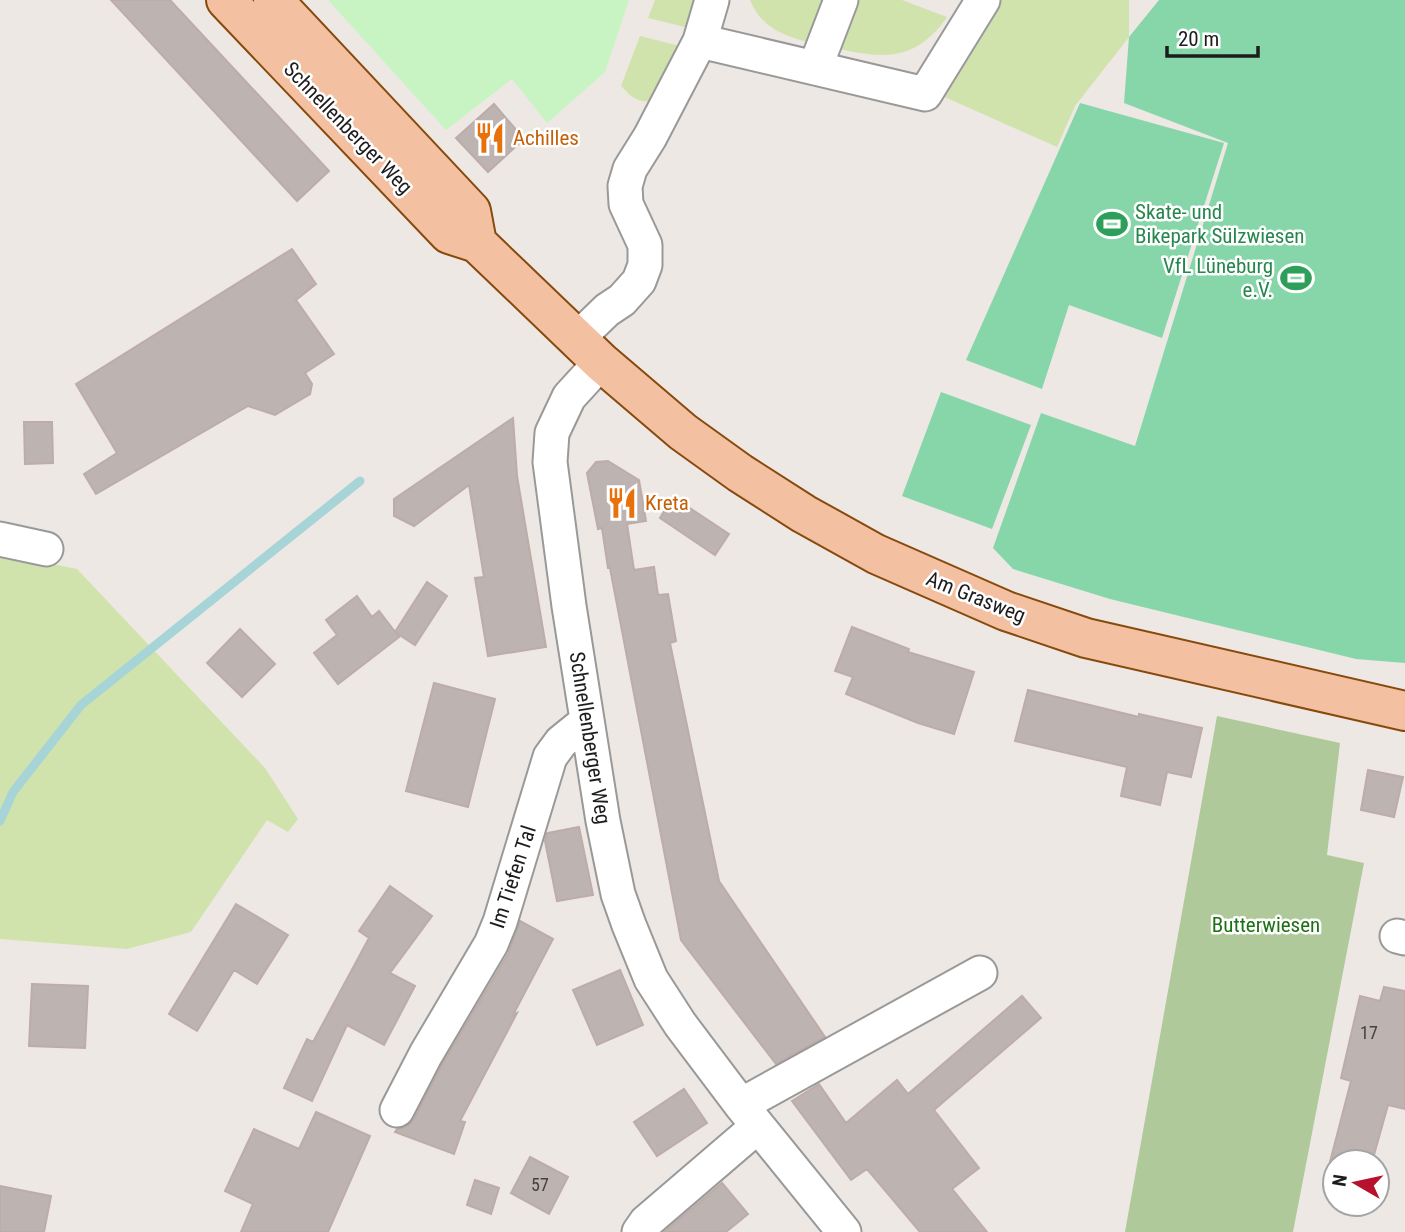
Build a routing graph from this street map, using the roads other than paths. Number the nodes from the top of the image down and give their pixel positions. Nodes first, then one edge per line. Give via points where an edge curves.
1 (226, 0) edge
2 (273, 0) edge
3 (712, 0) edge
4 (841, 0) edge
5 (971, 3) edge
6 (700, 41) junction
7 (815, 68) junction
8 (477, 243) junction
9 (589, 350) junction
10 (0, 539) edge
11 (46, 549) dead end
12 (1405, 711) edge
13 (587, 721) junction
14 (980, 973) dead end
15 (397, 1110) dead end
16 (749, 1116) junction
17 (639, 1232) edge
18 (844, 1232) edge

1 - 8 main road, Schnellenberger Weg via 449,234
2 - 8 main road, Schnellenberger Weg via 471,211
3 - 6 street
4 - 7 street
5 - 7 street via 925,94
6 - 7 street
6 - 9 street via 625,186 626,204 645,245 645,265 639,281 607,310
8 - 9 main road, Schnellenberger Weg
9 - 12 main road, Am Grasweg via 683,432 740,473 876,554 948,587 1110,645
9 - 13 street, Schnellenberger Weg via 552,433 550,462
10 - 11 street
13 - 15 street, Im Tiefen Tal via 550,757 491,944
13 - 16 street, Schnellenberger Weg via 612,869 651,979
14 - 16 street
16 - 17 street
16 - 18 street, Schnellenberger Weg

